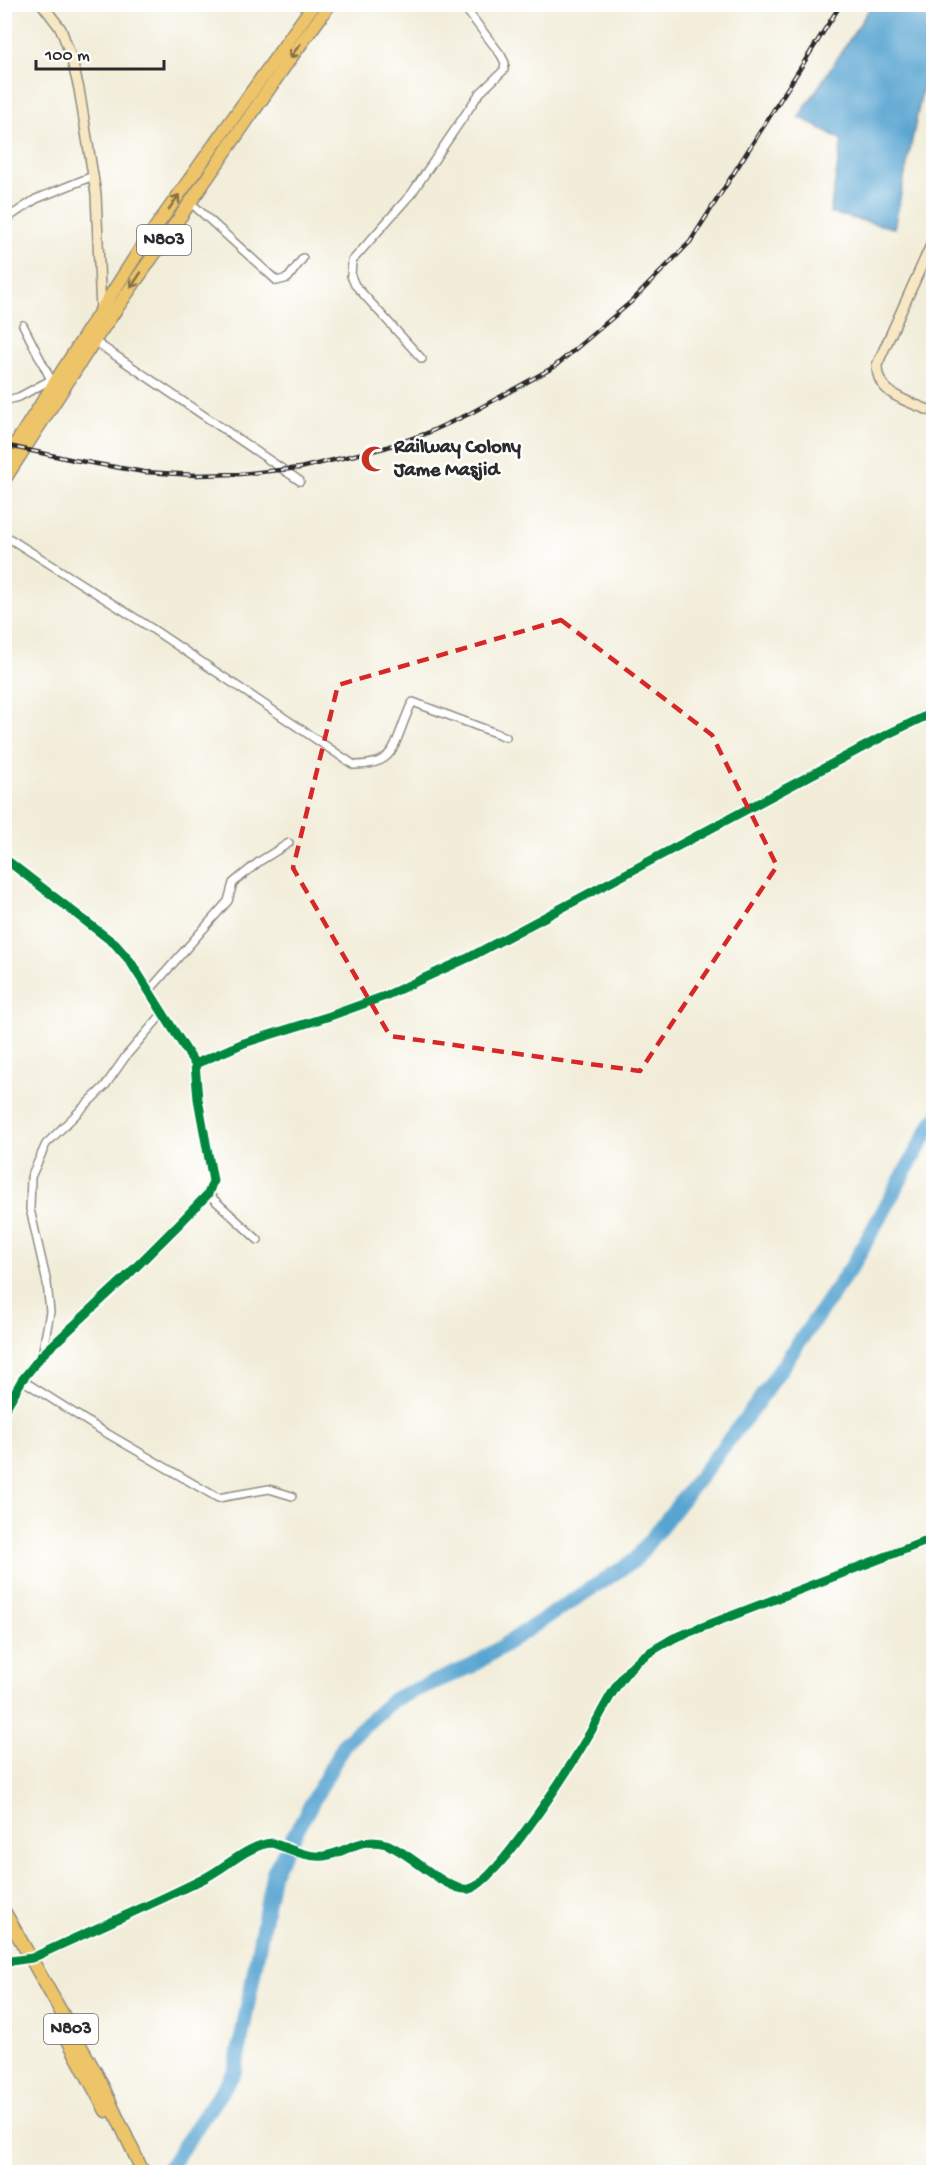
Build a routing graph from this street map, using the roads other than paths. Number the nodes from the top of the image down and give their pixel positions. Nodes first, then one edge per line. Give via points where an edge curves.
1 (42, 4) edge
2 (314, 4) edge
3 (330, 4) edge
4 (462, 4) edge
5 (192, 175) junction
6 (93, 176) junction
7 (203, 183) junction
8 (190, 202) junction
9 (6, 219) edge
10 (933, 231) edge
11 (303, 258) dead end
12 (106, 315) junction
13 (23, 325) dead end
14 (94, 341) junction
15 (422, 359) dead end
16 (56, 377) junction
17 (4, 401) edge
18 (933, 412) edge
19 (4, 462) edge
20 (4, 480) edge
21 (300, 481) dead end
22 (4, 535) edge
23 (933, 712) edge
24 (506, 737) dead end
25 (289, 843) dead end
26 (4, 858) edge
27 (149, 991) junction
28 (163, 1013) junction
29 (195, 1064) junction
30 (208, 1194) junction
31 (258, 1240) dead end
32 (42, 1355) junction
33 (22, 1380) junction
34 (4, 1411) edge
35 (292, 1496) dead end
36 (933, 1538) edge
37 (272, 1843) joint
38 (4, 1911) edge
39 (4, 1927) edge
40 (28, 1958) junction
41 (4, 1962) edge
42 (143, 2172) edge

1 - 6 street via 61,29 71,57
2 - 5 highway, N803
3 -> 7 highway, N803
4 - 15 street via 501,55 506,63 504,70 479,94 412,194 350,268 355,285
5 - 7 highway
12 -> 5 highway, N803 via 141,248
6 - 9 street via 36,199
6 - 12 street
7 - 8 highway, N803
8 - 11 street via 277,281 288,278
8 -> 12 highway, N803
10 - 18 street via 931,245 877,365 879,382 889,392
12 - 14 highway, N803
12 - 16 highway, N803
13 - 16 street
14 - 20 highway, N803
14 - 21 street
16 - 17 street
16 - 19 highway, N803
22 - 24 street via 151,628 354,765 372,765 393,752 414,702
23 - 29 street via 470,957 385,996 244,1042
25 - 27 street via 233,883 228,901
26 - 27 street via 115,944
27 - 28 street
28 - 29 street
28 - 32 street via 105,1086 46,1144 31,1177 30,1209 50,1312
29 - 30 street via 213,1181
30 - 31 street
30 - 32 street
32 - 33 street
33 - 34 street
33 - 35 street via 218,1498 269,1489
36 - 37 street via 674,1638 644,1656 626,1672 540,1808 483,1882 469,1889 452,1886 386,1844 365,1842 331,1855 312,1856
37 - 40 street via 257,1847 206,1878
38 - 40 highway, N803
39 - 40 highway, N803
40 - 41 street
40 - 42 highway, N803 via 119,2136

